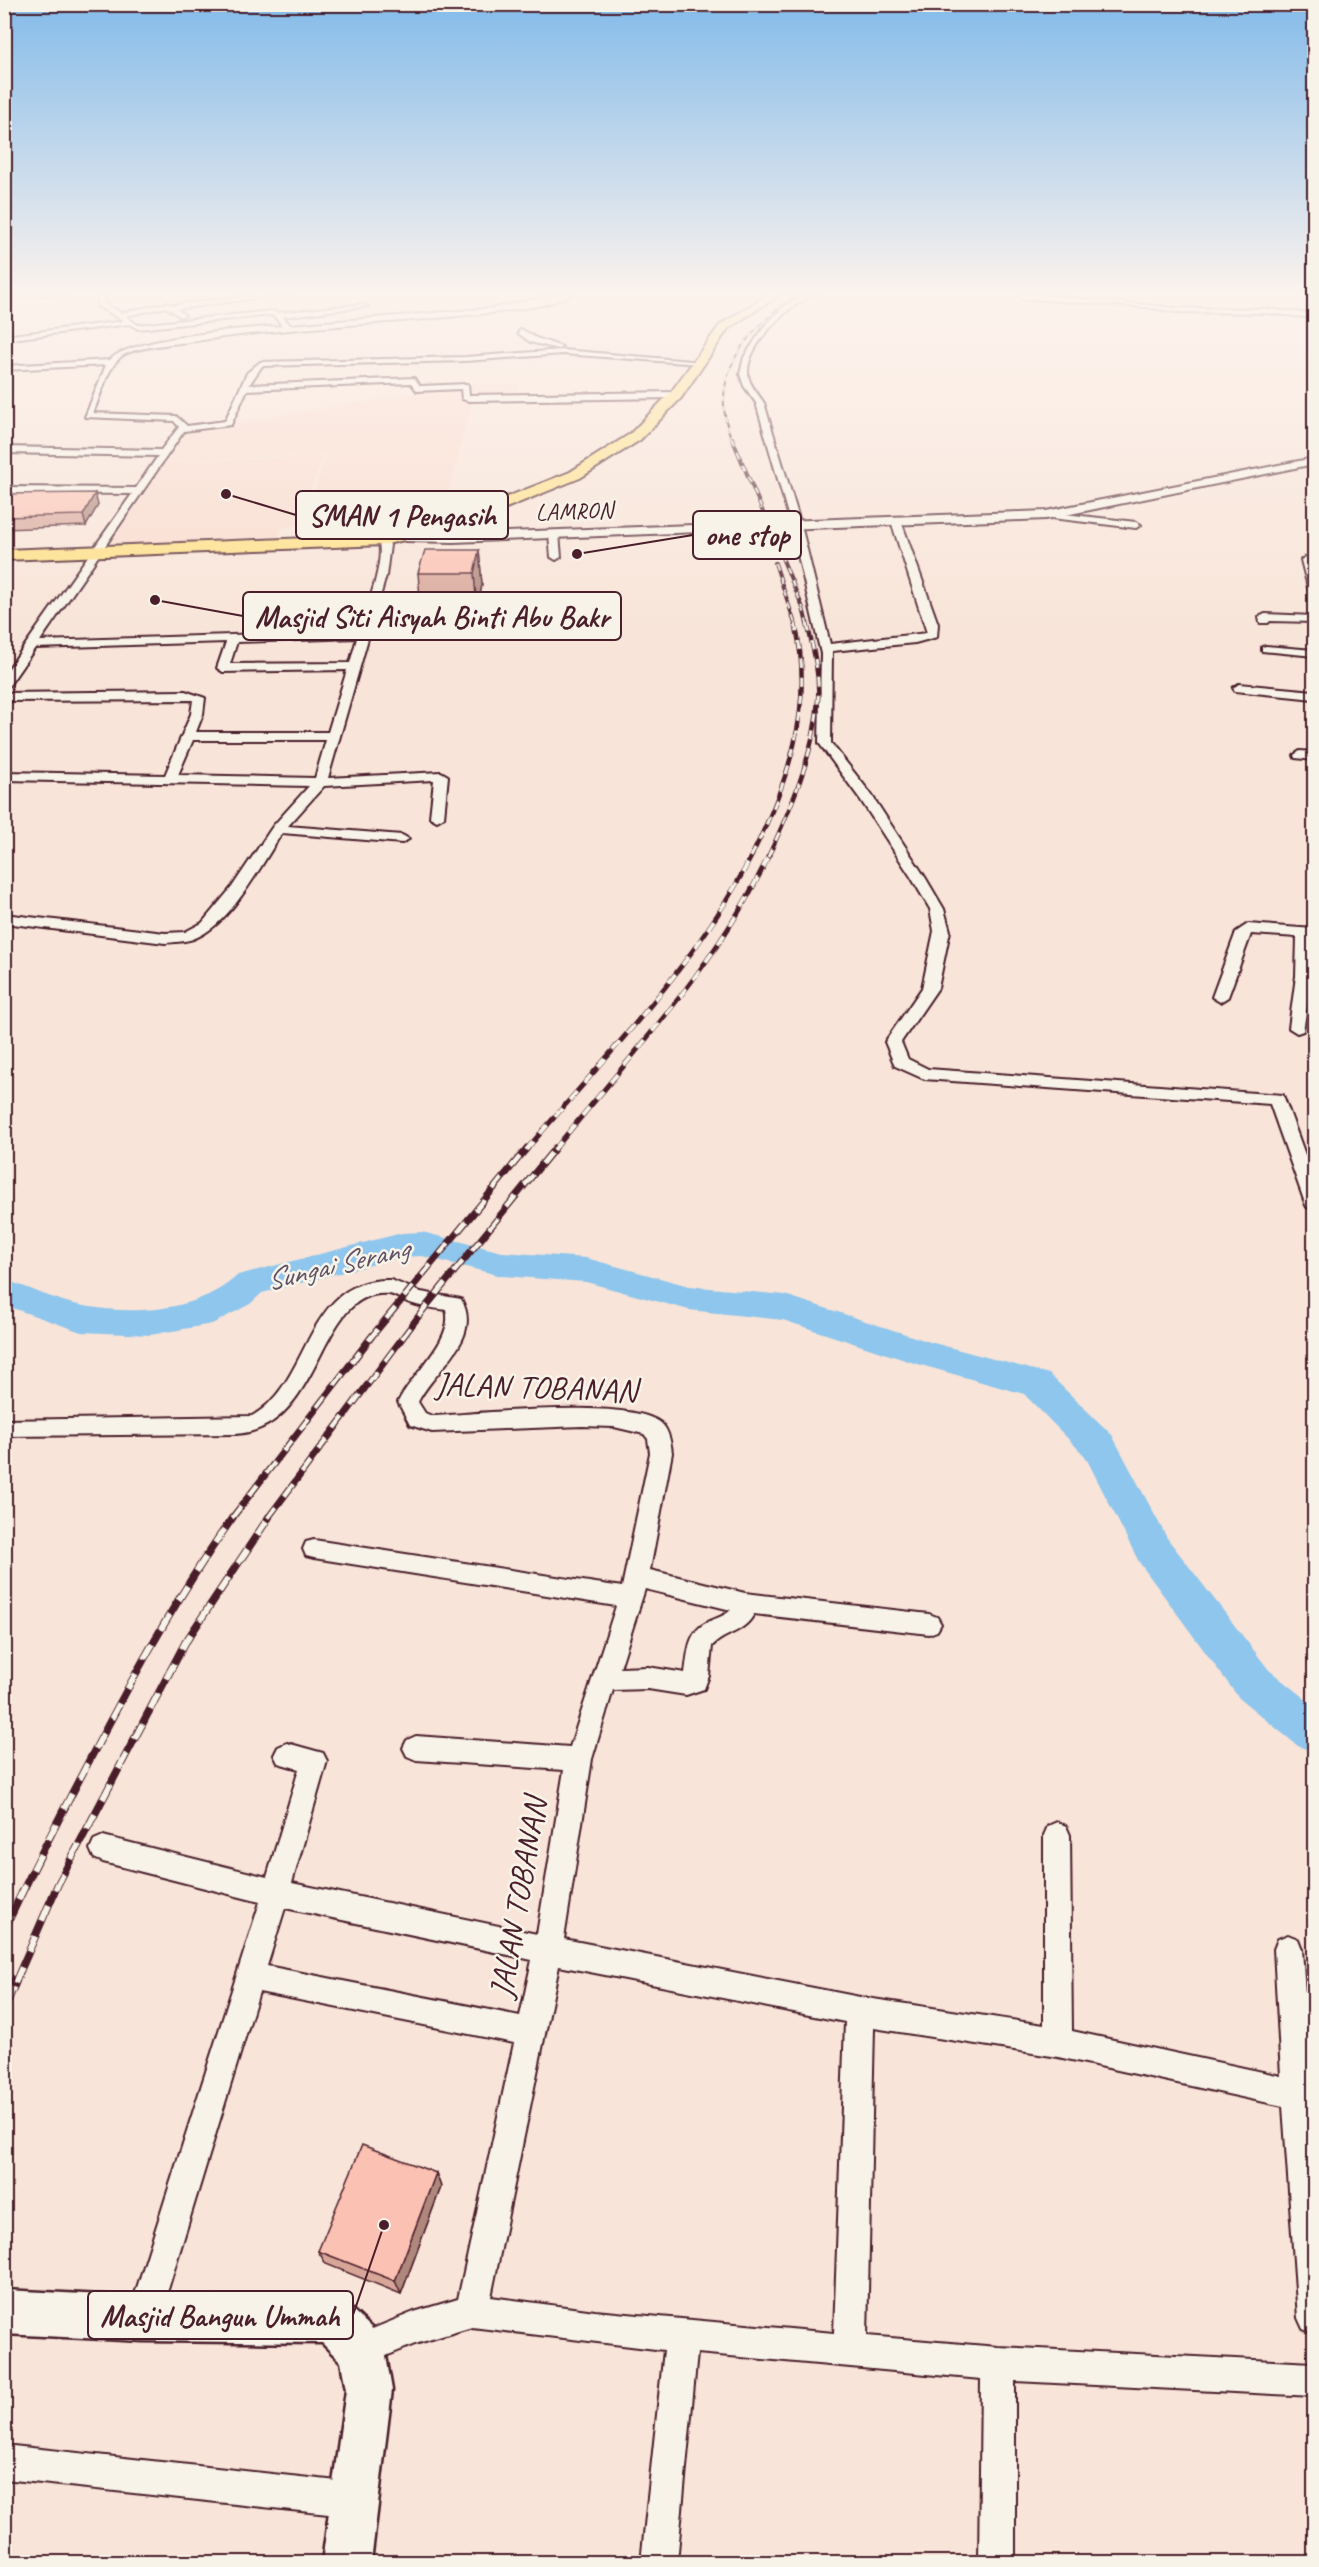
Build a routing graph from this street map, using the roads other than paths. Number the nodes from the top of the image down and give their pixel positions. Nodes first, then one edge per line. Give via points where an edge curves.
1 (89, 413) edge
2 (233, 413) edge
3 (662, 413) edge
4 (762, 413) edge
5 (185, 428) junction
6 (4, 450) edge
7 (164, 453) junction
8 (1314, 461) edge
9 (4, 490) edge
10 (140, 491) junction
11 (1046, 515) junction
12 (896, 521) junction
13 (790, 525) junction
14 (1136, 525) dead end
15 (746, 527) tunnel mouth
16 (434, 530) junction
17 (554, 534) junction
18 (405, 537) junction
19 (453, 538) junction
20 (383, 540) junction
21 (100, 550) junction
22 (4, 555) edge
23 (556, 556) dead end
24 (1306, 560) dead end
25 (1314, 591) edge
26 (1314, 618) edge
27 (1264, 621) dead end
28 (364, 634) junction
29 (232, 640) junction
30 (825, 648) junction
31 (1266, 649) dead end
32 (30, 650) junction
33 (1314, 653) edge
34 (4, 655) edge
35 (354, 666) junction
36 (4, 684) edge
37 (1239, 688) dead end
38 (1314, 695) edge
39 (4, 697) edge
40 (189, 736) junction
41 (332, 736) junction
42 (1300, 755) dead end
43 (1314, 756) edge
44 (4, 776) edge
45 (170, 780) junction
46 (320, 782) junction
47 (437, 818) dead end
48 (278, 829) junction
49 (402, 839) dead end
50 (4, 918) edge
51 (1310, 933) edge
52 (1309, 977) edge
53 (1220, 997) dead end
54 (1298, 1028) dead end
55 (1314, 1203) edge
56 (4, 1428) edge
57 (314, 1549) dead end
58 (634, 1587) junction
59 (745, 1603) junction
60 (929, 1624) dead end
61 (603, 1680) junction
62 (416, 1748) dead end
63 (287, 1755) dead end
64 (579, 1759) junction
65 (1057, 1835) dead end
66 (103, 1848) dead end
67 (276, 1893) junction
68 (1288, 1949) dead end
69 (548, 1950) junction
70 (249, 1976) junction
71 (860, 2011) junction
72 (530, 2032) junction
73 (1058, 2042) junction
74 (1305, 2096) edge
75 (472, 2311) junction
76 (4, 2312) edge
77 (1314, 2318) edge
78 (143, 2319) junction
79 (682, 2335) junction
80 (362, 2350) junction
81 (850, 2351) junction
82 (998, 2364) junction
83 (1314, 2380) edge
84 (4, 2462) edge
85 (356, 2500) junction
86 (347, 2562) edge
87 (658, 2562) edge
88 (997, 2562) edge

1 - 5 street via 88,416 176,419
2 - 5 street via 228,423
3 - 16 main road via 635,437 575,475
4 - 13 street
5 - 7 street
6 - 7 street
7 - 10 street
8 - 11 street
9 - 10 street
10 - 21 street
11 - 12 street
11 - 14 street
12 - 13 street
12 - 30 street via 933,635
13 - 30 street
15 - 17 street, LAMRON
16 - 18 main road
16 - 19 main road
17 - 19 street, LAMRON
17 - 23 street
18 - 19 street, LAMRON
18 - 20 main road
20 - 21 main road
20 - 28 street via 381,576
21 - 22 main road
21 - 32 street
24 - 25 street
26 - 27 street via 1273,615
28 - 29 street
28 - 35 street
29 - 32 street
29 - 35 street via 223,668
30 - 55 street via 825,743 918,877 937,909 942,931 930,988 893,1042 901,1062 924,1074 1277,1099
31 - 33 street
32 - 34 street
32 - 36 street
35 - 41 street
37 - 38 street
39 - 40 street via 194,696 200,702
40 - 41 street
40 - 45 street
41 - 46 street
42 - 43 street
44 - 45 street
45 - 46 street
46 - 47 street via 441,776
46 - 48 street
48 - 49 street
48 - 50 street via 207,926 188,936 165,938
51 - 52 street
51 - 53 street via 1255,929 1244,932
52 - 54 street
56 - 58 street, JALAN TOBANAN via 241,1426 263,1421 284,1403 331,1316 347,1299 390,1287 418,1298 454,1304 458,1312 459,1322 453,1336 411,1393 408,1402 417,1419 432,1424 596,1418 637,1421 651,1427 660,1438 661,1453
57 - 58 street
58 - 59 street
58 - 61 street, JALAN TOBANAN
59 - 60 street
59 - 61 street via 738,1620 712,1630 704,1638 695,1682
61 - 64 street, JALAN TOBANAN
62 - 64 street
63 - 67 street via 314,1761
64 - 69 street, JALAN TOBANAN
65 - 73 street
66 - 67 street
67 - 69 street
67 - 70 street
68 - 74 street
69 - 71 street
69 - 72 street, JALAN TOBANAN
70 - 72 street
70 - 78 street
71 - 73 street
71 - 81 street
72 - 75 street, JALAN TOBANAN
73 - 74 street
74 - 77 street
75 - 79 street
75 - 80 street via 414,2328
76 - 78 main road
78 - 80 main road via 331,2321
79 - 81 street
79 - 87 street
80 - 85 main road via 369,2390
81 - 82 street
82 - 83 street
82 - 88 street
84 - 85 street
85 - 86 main road

